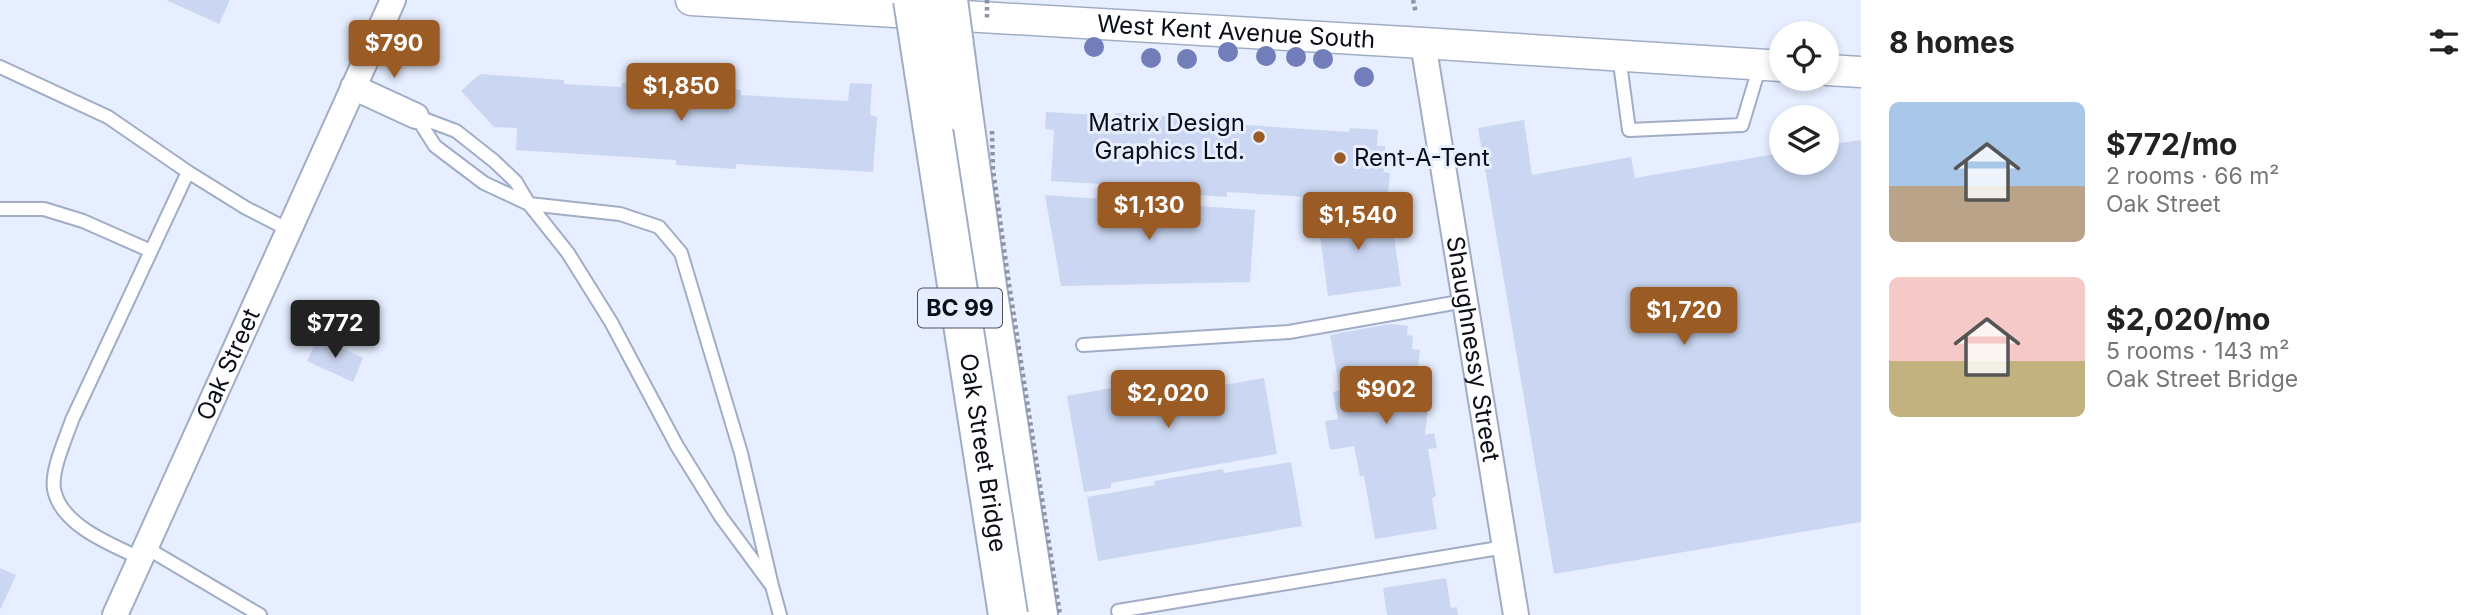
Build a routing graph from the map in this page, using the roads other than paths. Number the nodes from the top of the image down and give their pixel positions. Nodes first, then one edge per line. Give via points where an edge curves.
1 (393, 0) edge
2 (691, 0) edge
3 (913, 0) edge
4 (948, 0) edge
5 (980, 12) edge
6 (1423, 43) junction
7 (1619, 56) junction
8 (1769, 66) edge
9 (0, 67) edge
10 (1769, 70) edge
11 (1839, 70) edge
12 (1861, 72) edge
13 (353, 86) junction
14 (416, 116) junction
15 (977, 121) junction
16 (188, 172) junction
17 (529, 204) junction
18 (0, 209) edge
19 (289, 230) junction
20 (150, 251) junction
21 (1465, 301) junction
22 (1083, 345) dead end
23 (1505, 547) junction
24 (143, 553) junction
25 (772, 586) junction
26 (1118, 611) dead end
27 (115, 615) edge
28 (260, 615) edge
29 (780, 615) edge
30 (1007, 615) edge
31 (1038, 615) edge
32 (1516, 615) edge

1 - 13 street, Oak Street
2 - 6 street, West Kent Avenue South
3 - 30 highway, Oak Street Bridge / BC 99, bridge
4 - 15 highway, Oak Street Bridge / BC 99, bridge
5 - 15 highway via 975,49
6 - 7 street, West Kent Avenue South
6 - 21 street, Shaughnessy Street
7 - 8 street, West Kent Avenue South
7 - 10 lane via 1629,130 1742,125
9 - 16 lane via 108,117
11 - 12 street
13 - 14 street
13 - 19 street, Oak Street
14 - 17 lane via 445,154 484,183
14 - 17 lane via 456,131 516,182
15 - 31 highway, Oak Street Bridge / BC 99 via 987,287
16 - 19 lane
16 - 20 lane
17 - 25 lane via 568,253 611,322 677,446
17 - 25 lane via 620,214 659,228 681,253 741,453
18 - 20 lane via 44,209
19 - 24 street, Oak Street
20 - 24 lane via 72,420 54,488 65,513 96,537
21 - 22 lane via 1289,331
21 - 23 street, Shaughnessy Street
23 - 26 lane
23 - 32 street, Shaughnessy Street
24 - 27 street, Oak Street
24 - 28 lane
25 - 29 lane

